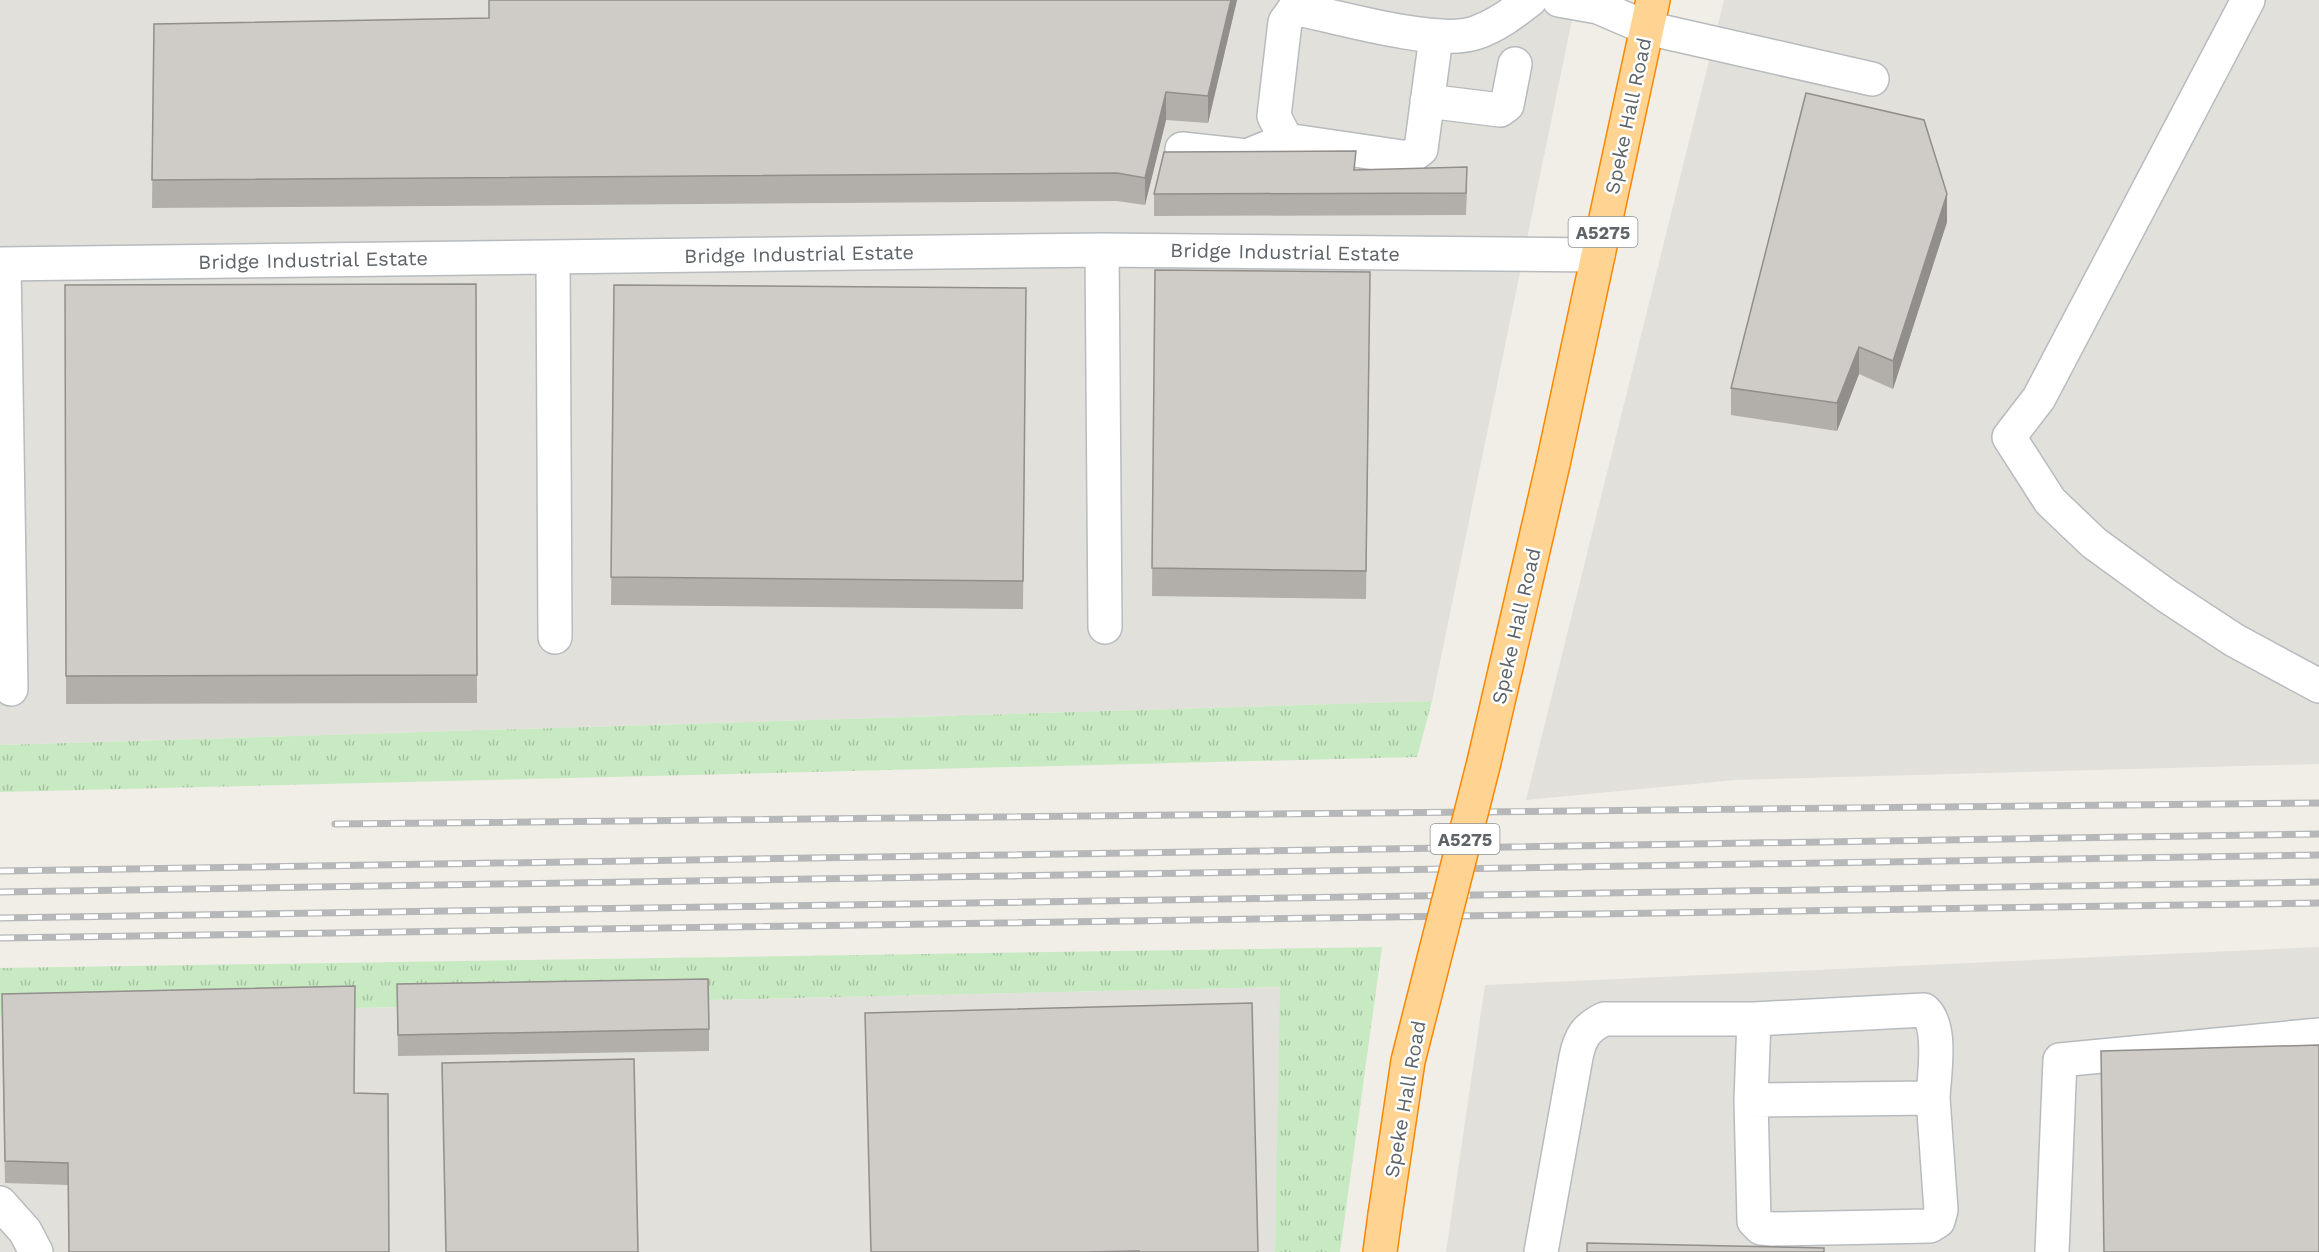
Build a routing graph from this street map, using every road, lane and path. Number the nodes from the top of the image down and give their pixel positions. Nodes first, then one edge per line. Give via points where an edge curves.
1 (1530, 0) edge
2 (1559, 0) edge
3 (2248, 0) edge
4 (1650, 14) edge
5 (1436, 37) junction
6 (1515, 64) dead end
7 (1872, 79) dead end
8 (1427, 100) junction
9 (1286, 140) junction
10 (1182, 149) edge
11 (1102, 250) junction
12 (1598, 255) junction
13 (553, 257) junction
14 (2, 264) edge
15 (1105, 627) dead end
16 (555, 637) dead end
17 (2319, 686) edge
18 (11, 689) dead end
19 (1754, 1019) junction
20 (2319, 1035) edge
21 (1933, 1098) junction
22 (1751, 1100) junction
23 (0, 1203) edge
24 (1871, 1239) edge
25 (36, 1252) edge
26 (1380, 1252) edge
27 (1541, 1252) edge
28 (2052, 1252) edge

1 - 5 street via 1507,18 1474,34
2 - 4 street
3 - 17 street via 2039,398 2009,436 2050,501 2094,543 2234,640
4 - 7 street
4 - 12 highway, Speke Hall Road / A5275
5 - 8 street
5 - 9 street via 1295,8 1285,22 1274,116
6 - 8 street via 1507,105 1500,110
8 - 9 street via 1421,149 1409,158
9 - 10 street via 1247,156
11 - 12 street, Bridge Industrial Estate
11 - 13 street, Bridge Industrial Estate
11 - 15 street
12 - 26 highway, Speke Hall Road / A5275, bridge via 1484,762 1408,1060
13 - 14 street, Bridge Industrial Estate
13 - 16 street
14 - 18 street
19 - 21 street via 1924,1010 1931,1016 1935,1029
19 - 22 street
19 - 27 street via 1604,1019 1580,1038
20 - 28 street via 2060,1059
21 - 22 street
21 - 24 street via 1941,1210 1938,1221
22 - 24 street via 1754,1221 1761,1228
23 - 25 street via 25,1231

